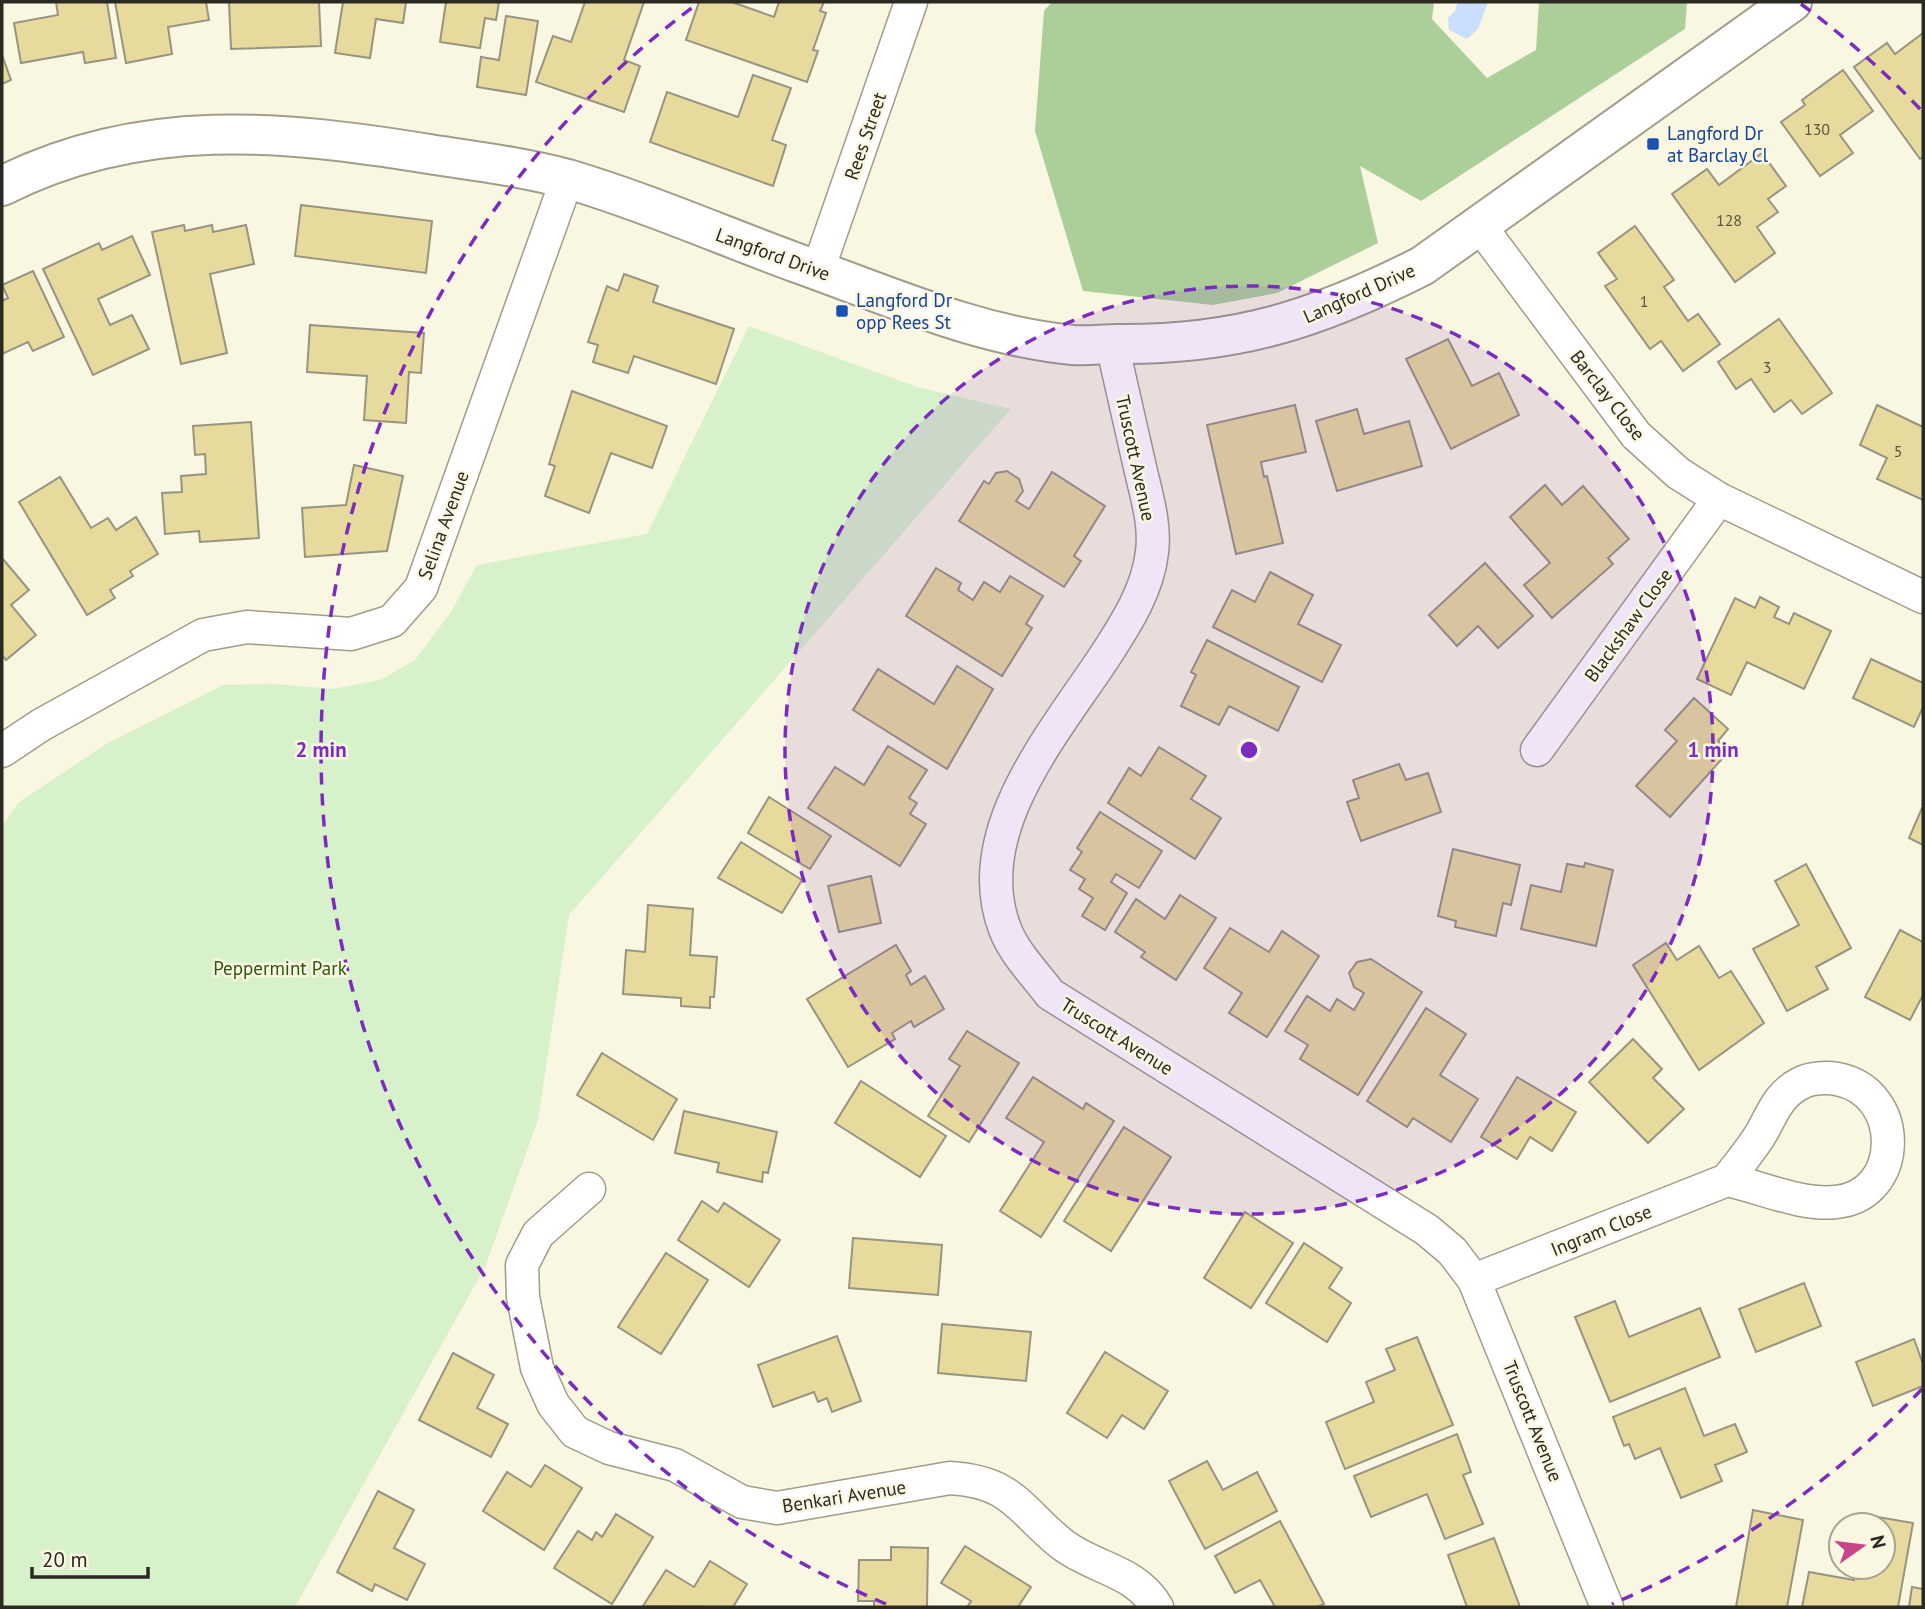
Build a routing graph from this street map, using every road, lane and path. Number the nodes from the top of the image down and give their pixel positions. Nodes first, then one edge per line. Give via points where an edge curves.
1 (911, 2) edge
2 (1792, 2) edge
3 (568, 179) junction
4 (2, 186) edge
5 (1480, 226) junction
6 (818, 270) junction
7 (1112, 344) junction
8 (1719, 499) junction
9 (1923, 597) edge
10 (1537, 750) dead end
11 (2, 751) edge
12 (1727, 1180) junction
13 (589, 1189) dead end
14 (1475, 1280) junction
15 (1157, 1607) edge
16 (1607, 1607) edge

1 - 6 street, Rees Street
2 - 5 street, Langford Drive
3 - 4 street, Langford Drive via 296,136 197,133 101,149
3 - 6 street, Langford Drive
3 - 11 street, Selina Avenue via 421,588 392,621 351,634 247,627 203,635
5 - 7 street, Langford Drive via 1422,266 1300,320 1235,337 1174,345
5 - 8 street, Barclay Close via 1636,435 1678,473
6 - 7 street, Langford Drive via 970,325 1075,345
7 - 14 street, Truscott Avenue via 1151,521 1152,552 1143,589 1124,625 1016,793 1001,834 995,877 1005,929 1050,994 1427,1230
8 - 9 street, Barclay Close
8 - 10 street, Blackshaw Close
12 - 12 street via 1747,1155 1778,1099 1802,1082 1829,1077 1854,1082 1875,1099 1886,1119 1889,1147 1879,1175 1862,1193 1839,1202 1816,1202
12 - 14 street, Ingram Close
13 - 15 street, Benkari Avenue via 538,1234 522,1265 523,1297 537,1368 553,1404 575,1432 609,1448 675,1465 741,1502 777,1508 950,1478 975,1480 1005,1491 1065,1546 1136,1581
14 - 16 street, Truscott Avenue

